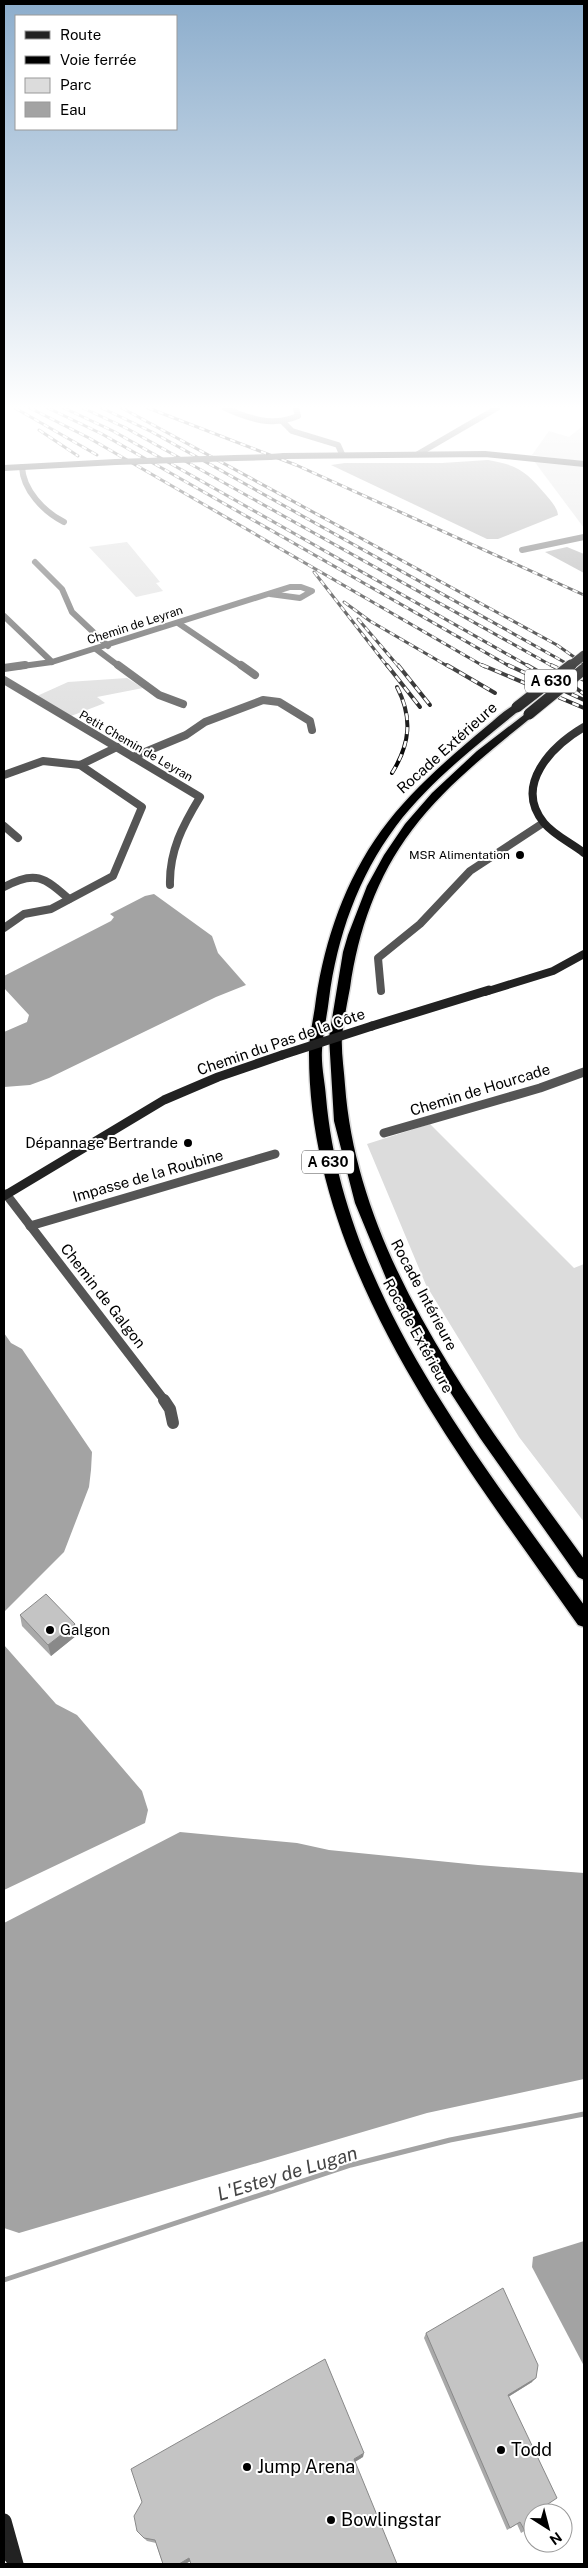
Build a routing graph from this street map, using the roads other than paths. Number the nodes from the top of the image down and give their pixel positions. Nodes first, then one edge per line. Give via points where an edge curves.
1 (584, 537) edge
2 (522, 550) dead end
3 (35, 562) dead end
4 (270, 594) junction
5 (4, 616) edge
6 (178, 623) junction
7 (108, 646) junction
8 (96, 650) junction
9 (584, 655) edge
10 (52, 662) junction
11 (4, 668) edge
12 (584, 669) edge
13 (255, 675) dead end
14 (4, 680) edge
15 (183, 704) dead end
16 (523, 710) junction
17 (584, 727) edge
18 (312, 730) dead end
19 (117, 747) junction
20 (133, 757) junction
21 (80, 765) junction
22 (4, 774) edge
23 (543, 822) junction
24 (4, 826) edge
25 (18, 838) dead end
26 (584, 853) edge
27 (170, 885) dead end
28 (4, 887) edge
29 (69, 899) junction
30 (4, 928) edge
31 (584, 954) edge
32 (381, 991) dead end
33 (584, 1072) edge
34 (384, 1133) dead end
35 (275, 1154) dead end
36 (5, 1193) edge
37 (30, 1226) junction
38 (172, 1423) dead end
39 (584, 1572) edge
40 (584, 1619) edge
41 (4, 2522) edge
42 (4, 2547) edge
43 (16, 2564) edge

1 - 2 street
3 - 7 street via 62,589 72,612
4 - 4 street, Chemin de Leyran via 298,585 312,591 300,598
4 - 6 street, Chemin de Leyran
5 - 10 street
6 - 7 street, Chemin de Leyran
6 - 13 street
7 - 8 street, Chemin de Leyran
8 - 10 street, Chemin de Leyran
8 - 15 street via 122,666 132,679 171,701
9 - 16 highway, Rocade Extérieure / A 630, bridge
10 - 11 street, Chemin de Leyran
12 - 16 highway, Rocade Intérieure / A 630, bridge
14 - 19 street, Petit Chemin de Leyran
16 - 39 highway, Rocade Intérieure / A 630 via 438,793 408,828 377,878 356,927 341,980 335,1056 344,1137 364,1210 388,1270 464,1400
16 - 40 highway, Rocade Extérieure / A 630 via 423,788 392,824 361,874 338,923 324,979 317,1022 317,1102 322,1139 342,1214 387,1320 473,1460
17 - 23 street via 559,742 541,763 533,784 533,804
18 - 20 street via 310,721 280,702 263,700 205,722 186,736
19 - 20 street, Petit Chemin de Leyran
19 - 21 street
20 - 27 street, Petit Chemin de Leyran via 200,797 175,840 169,870
21 - 22 street via 43,761
21 - 29 street via 142,807 113,876
23 - 26 street
23 - 32 street via 470,871 420,924 378,958
24 - 25 street
28 - 29 street via 31,875 45,878
29 - 30 street via 51,909 24,914
31 - 36 street, Chemin du Pas de la Côte, bridge via 553,971 218,1077 164,1100
33 - 34 street, Chemin de Hourcade
35 - 37 street, Impasse de la Roubine
36 - 37 street, Chemin de Galgon
37 - 38 street, Chemin de Galgon via 163,1398 170,1409
41 - 43 street
42 - 43 street

